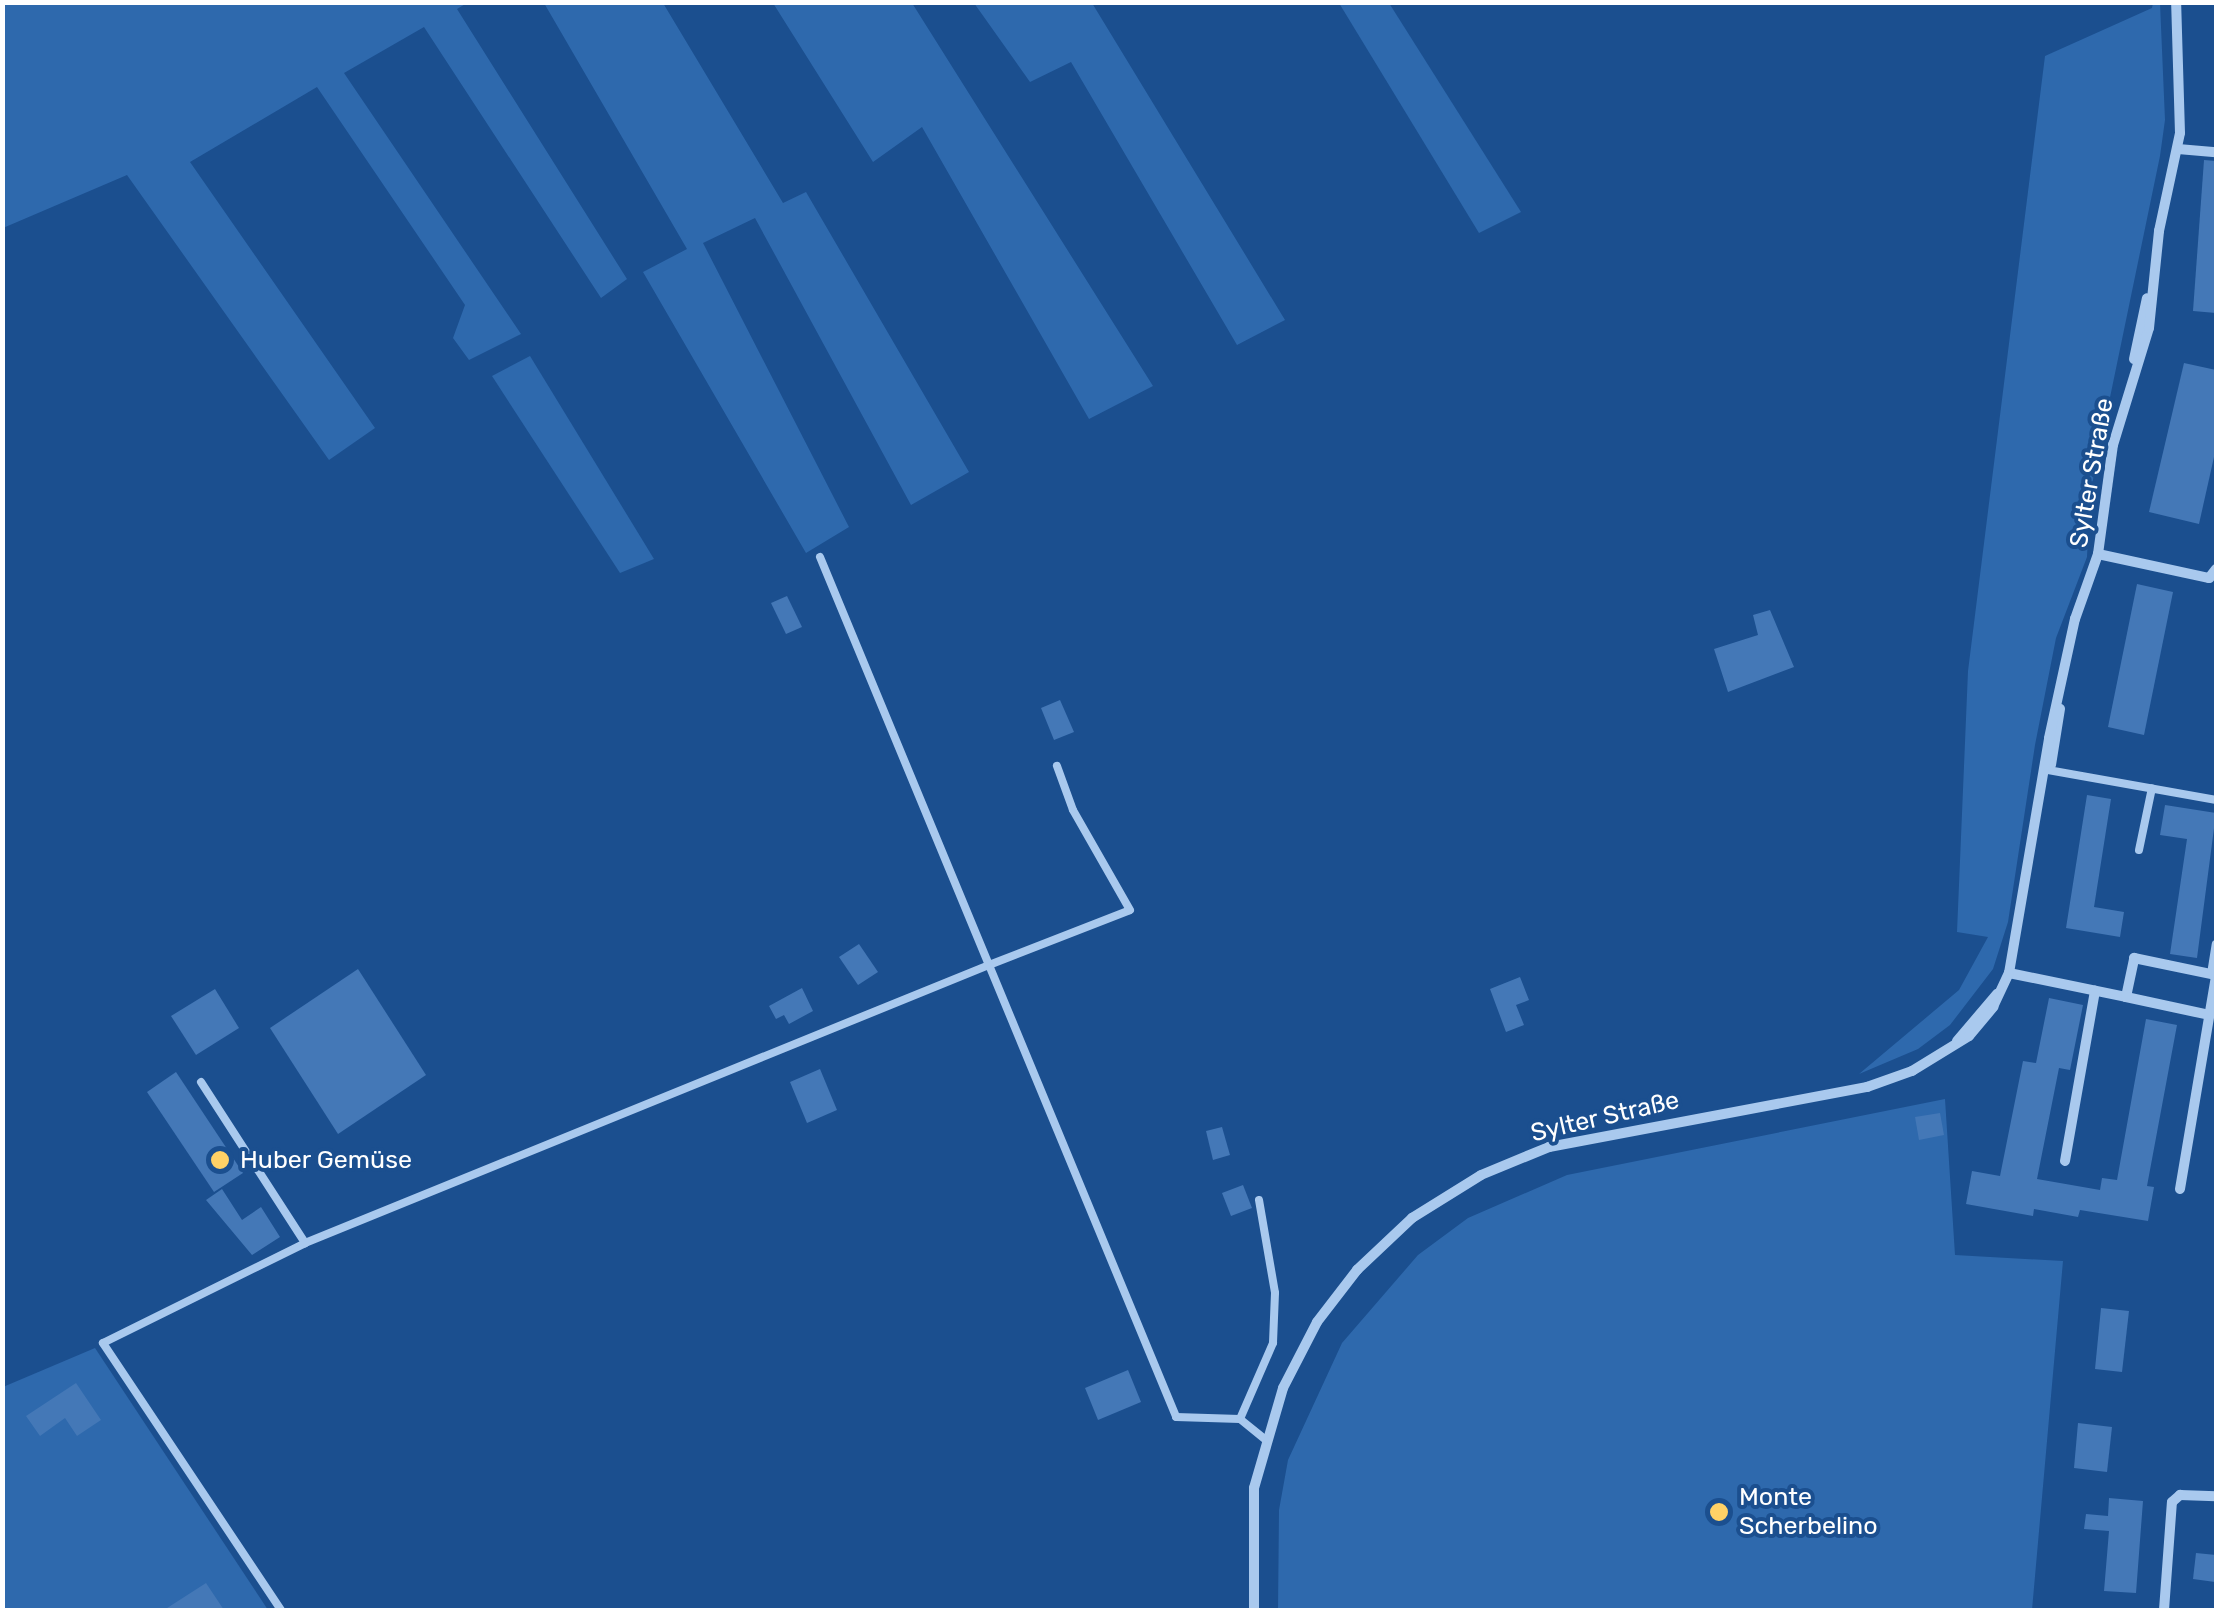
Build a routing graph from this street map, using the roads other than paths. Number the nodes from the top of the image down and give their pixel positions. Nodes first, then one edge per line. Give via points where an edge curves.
1 (2176, 2) edge
2 (2178, 149) junction
3 (2216, 152) edge
4 (2098, 554) junction
5 (820, 557) dead end
6 (2216, 569) edge
7 (1057, 766) dead end
8 (2048, 770) junction
9 (2152, 788) junction
10 (2216, 800) edge
11 (2139, 850) dead end
12 (2216, 944) edge
13 (989, 966) junction
14 (2009, 973) junction
15 (2215, 975) edge
16 (2095, 990) junction
17 (2126, 997) junction
18 (2214, 998) edge
19 (2209, 1015) junction
20 (200, 1082) dead end
21 (2066, 1161) dead end
22 (2180, 1190) dead end
23 (1259, 1200) dead end
24 (305, 1243) junction
25 (1240, 1418) junction
26 (1265, 1440) junction
27 (2216, 1496) edge
28 (281, 1610) edge
29 (1254, 1610) edge
30 (2168, 1610) edge

1 - 2 street, Sylter Straße
2 - 3 street
2 - 4 street, Sylter Straße via 2113,446
4 - 6 street via 2209,578
4 - 8 street, Sylter Straße via 2075,619
5 - 13 lane
7 - 13 lane via 1072,810 1130,910
8 - 9 lane
8 - 14 street, Sylter Straße
9 - 10 lane
9 - 11 lane
12 - 15 lane
13 - 24 lane
13 - 25 lane via 1176,1417
14 - 16 street
14 - 26 street, Sylter Straße via 1954,1046 1912,1072 1550,1147 1447,1193 1378,1248 1317,1322
15 - 17 street via 2134,958
15 - 18 street
16 - 17 street
16 - 21 street
17 - 19 street
18 - 19 street
19 - 22 street
20 - 24 lane
23 - 25 lane via 1275,1293 1272,1343
24 - 28 lane via 103,1343
25 - 26 lane
26 - 29 street, Sylter Straße via 1250,1518
27 - 30 street via 2172,1502

